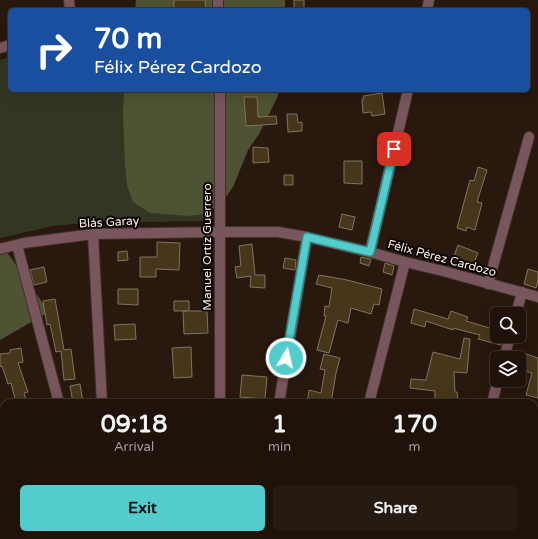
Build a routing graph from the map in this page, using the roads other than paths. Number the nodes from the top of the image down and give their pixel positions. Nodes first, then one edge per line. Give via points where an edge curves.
1 (220, 92) edge
2 (408, 92) edge
3 (529, 137) dead end
4 (220, 232) junction
5 (93, 234) junction
6 (307, 237) junction
7 (17, 245) junction
8 (0, 249) edge
9 (370, 252) junction
10 (405, 262) junction
11 (488, 284) junction
12 (522, 292) junction
13 (538, 297) edge
14 (518, 307) edge
15 (496, 387) edge
16 (59, 399) edge
17 (102, 399) edge
18 (220, 399) edge
19 (280, 399) edge
20 (370, 399) edge
21 (493, 399) edge

1 - 4 street, Manuel Ortíz Guerrero
2 - 9 street
3 - 11 street
4 - 5 street, Blás Garay
4 - 6 street, Félix Pérez Cardozo via 278,232
4 - 18 street, Manuel Ortíz Guerrero
5 - 7 street, Blás Garay
5 - 17 street
6 - 9 street, Félix Pérez Cardozo
6 - 19 street
7 - 8 street, Blás Garay
7 - 16 street
9 - 10 street, Félix Pérez Cardozo
10 - 11 street, Félix Pérez Cardozo via 443,270
10 - 20 street
11 - 12 street, Félix Pérez Cardozo
12 - 13 street, Félix Pérez Cardozo
12 - 14 street
15 - 21 street

